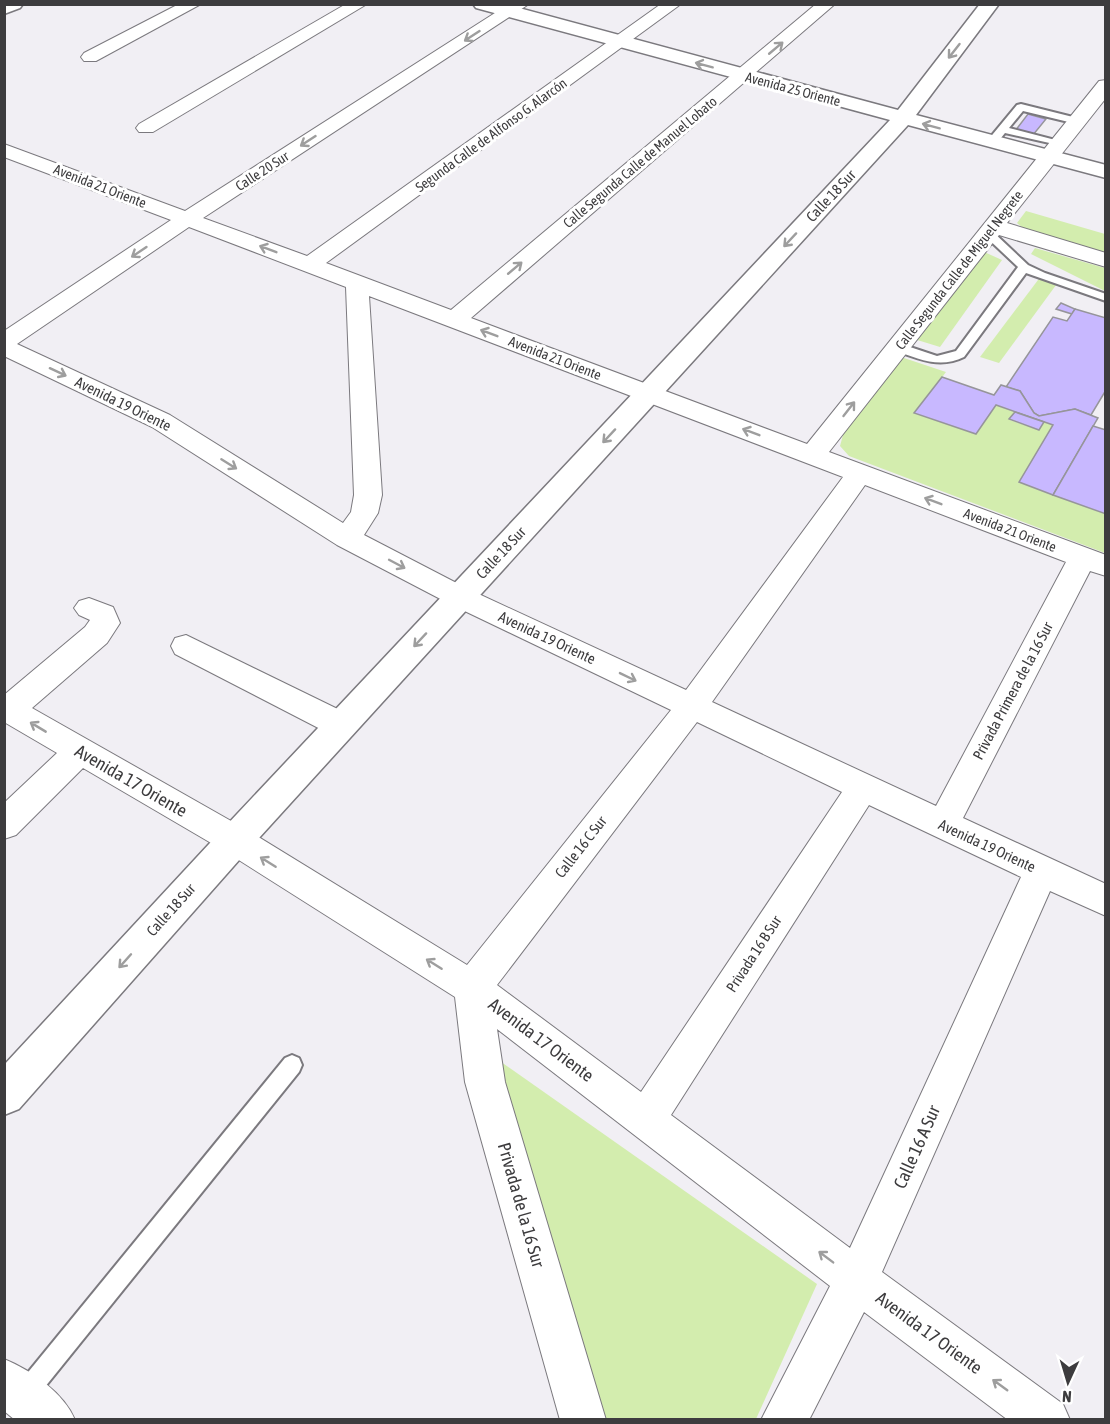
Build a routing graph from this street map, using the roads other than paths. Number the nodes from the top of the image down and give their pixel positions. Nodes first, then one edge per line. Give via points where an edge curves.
1 (14, 4) edge
2 (193, 4) edge
3 (359, 4) edge
4 (482, 4) edge
5 (674, 4) edge
6 (827, 4) edge
7 (990, 4) edge
8 (515, 8) edge
9 (4, 9) edge
10 (621, 42) junction
11 (90, 57) dead end
12 (743, 75) junction
13 (1106, 85) edge
14 (902, 118) junction
15 (146, 128) dead end
16 (1050, 135) junction
17 (997, 136) junction
18 (4, 150) edge
19 (1106, 172) edge
20 (187, 219) junction
21 (991, 230) junction
22 (1106, 260) edge
23 (309, 265) junction
24 (1024, 267) junction
25 (357, 284) junction
26 (1106, 298) edge
27 (454, 320) junction
28 (4, 342) edge
29 (4, 347) edge
30 (898, 347) junction
31 (649, 393) junction
32 (813, 455) junction
33 (860, 473) junction
34 (347, 538) junction
35 (1094, 562) edge
36 (460, 597) junction
37 (89, 608) dead end
38 (186, 646) dead end
39 (691, 707) junction
40 (7, 709) edge
41 (341, 725) junction
42 (80, 751) junction
43 (863, 788) junction
44 (4, 825) edge
45 (943, 825) junction
46 (235, 840) junction
47 (1041, 871) junction
48 (1106, 901) edge
49 (472, 988) junction
50 (292, 1065) dead end
51 (4, 1095) edge
52 (645, 1120) junction
53 (857, 1280) junction
54 (27, 1399) edge
55 (583, 1419) edge
56 (784, 1419) edge
57 (1047, 1419) edge

1 - 9 street
2 - 11 street
3 - 15 street
4 - 8 street, Avenida 25 Oriente
5 - 10 street, Segunda Calle de Alfonso G. Alarcón
12 -> 6 street, Calle Segunda Calle de Manuel Lobato
7 -> 14 street, Calle 18 Sur
8 - 10 street, Avenida 25 Oriente
8 -> 20 street, Calle 20 Sur
12 -> 10 street, Avenida 25 Oriente
10 - 23 street, Segunda Calle de Alfonso G. Alarcón
12 - 14 street, Avenida 25 Oriente
27 -> 12 street, Calle Segunda Calle de Manuel Lobato
13 - 16 street, Calle Segunda Calle de Miguel Negrete
17 -> 14 street, Avenida 25 Oriente
14 -> 31 street, Calle 18 Sur
16 - 17 street, Avenida 25 Oriente
16 - 17 lane via 1021,107
16 - 19 street, Avenida 25 Oriente
16 - 21 street, Calle Segunda Calle de Miguel Negrete
18 - 20 street, Avenida 21 Oriente
23 -> 20 street, Avenida 21 Oriente
20 -> 28 street, Calle 20 Sur
21 - 22 street
21 - 24 lane
21 - 30 street, Calle Segunda Calle de Miguel Negrete
23 - 25 street, Avenida 21 Oriente
24 - 26 lane
24 - 30 lane via 953,359 942,360
25 - 27 street, Avenida 21 Oriente
25 - 34 street via 368,495 364,513
31 -> 27 street, Avenida 21 Oriente
29 -> 34 street, Avenida 19 Oriente via 161,421
32 -> 30 street, Calle Segunda Calle de Miguel Negrete
32 -> 31 street, Avenida 21 Oriente
31 -> 36 street, Calle 18 Sur
32 - 33 street, Avenida 21 Oriente
35 -> 33 street, Avenida 21 Oriente
33 - 39 street, Calle 16 C Sur
34 -> 36 street, Avenida 19 Oriente
35 - 45 street, Privada Primera de la 16 Sur
36 -> 39 street, Avenida 19 Oriente
36 -> 41 street, Calle 18 Sur
37 - 40 street via 103,614 105,623 96,635
38 - 41 street
39 - 43 street, Avenida 19 Oriente
39 - 49 street, Calle 16 C Sur
42 -> 40 street, Avenida 17 Oriente
41 - 46 street, Calle 18 Sur
42 - 44 street
42 - 46 street, Avenida 17 Oriente
43 - 45 street, Avenida 19 Oriente
43 - 52 street, Privada 16 B Sur
45 - 47 street, Avenida 19 Oriente
49 -> 46 street, Avenida 17 Oriente
46 -> 51 street, Calle 18 Sur
47 - 48 street, Avenida 19 Oriente
47 - 53 street, Calle 16 A Sur
49 - 52 street, Avenida 17 Oriente
49 - 55 street, Privada de la 16 Sur via 485,1083
50 - 54 lane
53 -> 52 street, Avenida 17 Oriente
53 - 56 street, Calle 16 A Sur
57 -> 53 street, Avenida 17 Oriente

